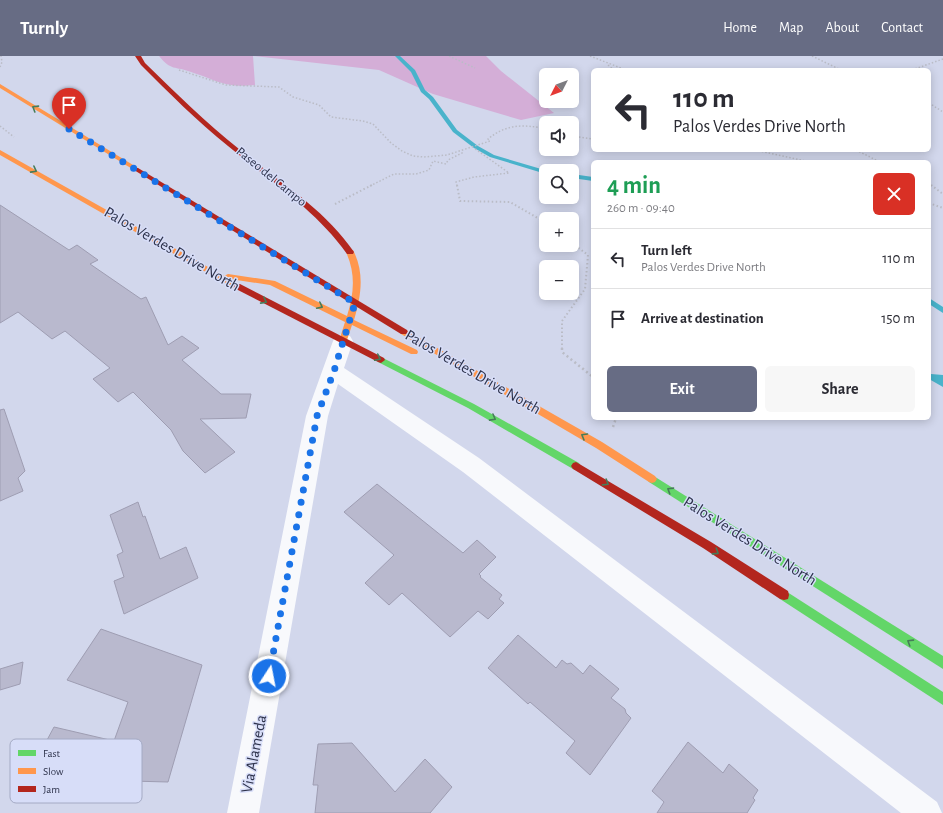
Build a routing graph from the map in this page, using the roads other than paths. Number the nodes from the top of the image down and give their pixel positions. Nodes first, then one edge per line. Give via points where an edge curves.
1 (138, 56) edge
2 (0, 86) edge
3 (0, 152) edge
4 (217, 275) junction
5 (355, 303) junction
6 (349, 321) junction
7 (343, 341) junction
8 (419, 355) dead end
9 (440, 364) dead end
10 (334, 371) junction
11 (482, 377) junction
12 (943, 663) edge
13 (943, 699) edge
14 (243, 813) edge
15 (926, 813) edge

1 - 5 main road, Paseo del Campo via 143,64 225,141 316,213 341,238 353,258 359,283
5 -> 2 main road, Palos Verdes Drive North
3 -> 4 main road, Palos Verdes Drive North
4 -> 6 main road via 272,283
4 -> 7 main road, Palos Verdes Drive North
5 - 6 main road, Paseo del Campo
5 - 11 main road, Palos Verdes Drive North
6 - 7 main road, Via Alameda
6 - 8 main road
7 - 10 street, Via Alameda
7 -> 13 main road, Palos Verdes Drive North via 471,406 594,476 707,545
9 - 11 main road via 459,372
10 - 14 street, Via Alameda via 317,416
10 - 15 street via 471,465
12 -> 11 main road, Palos Verdes Drive North via 599,446

